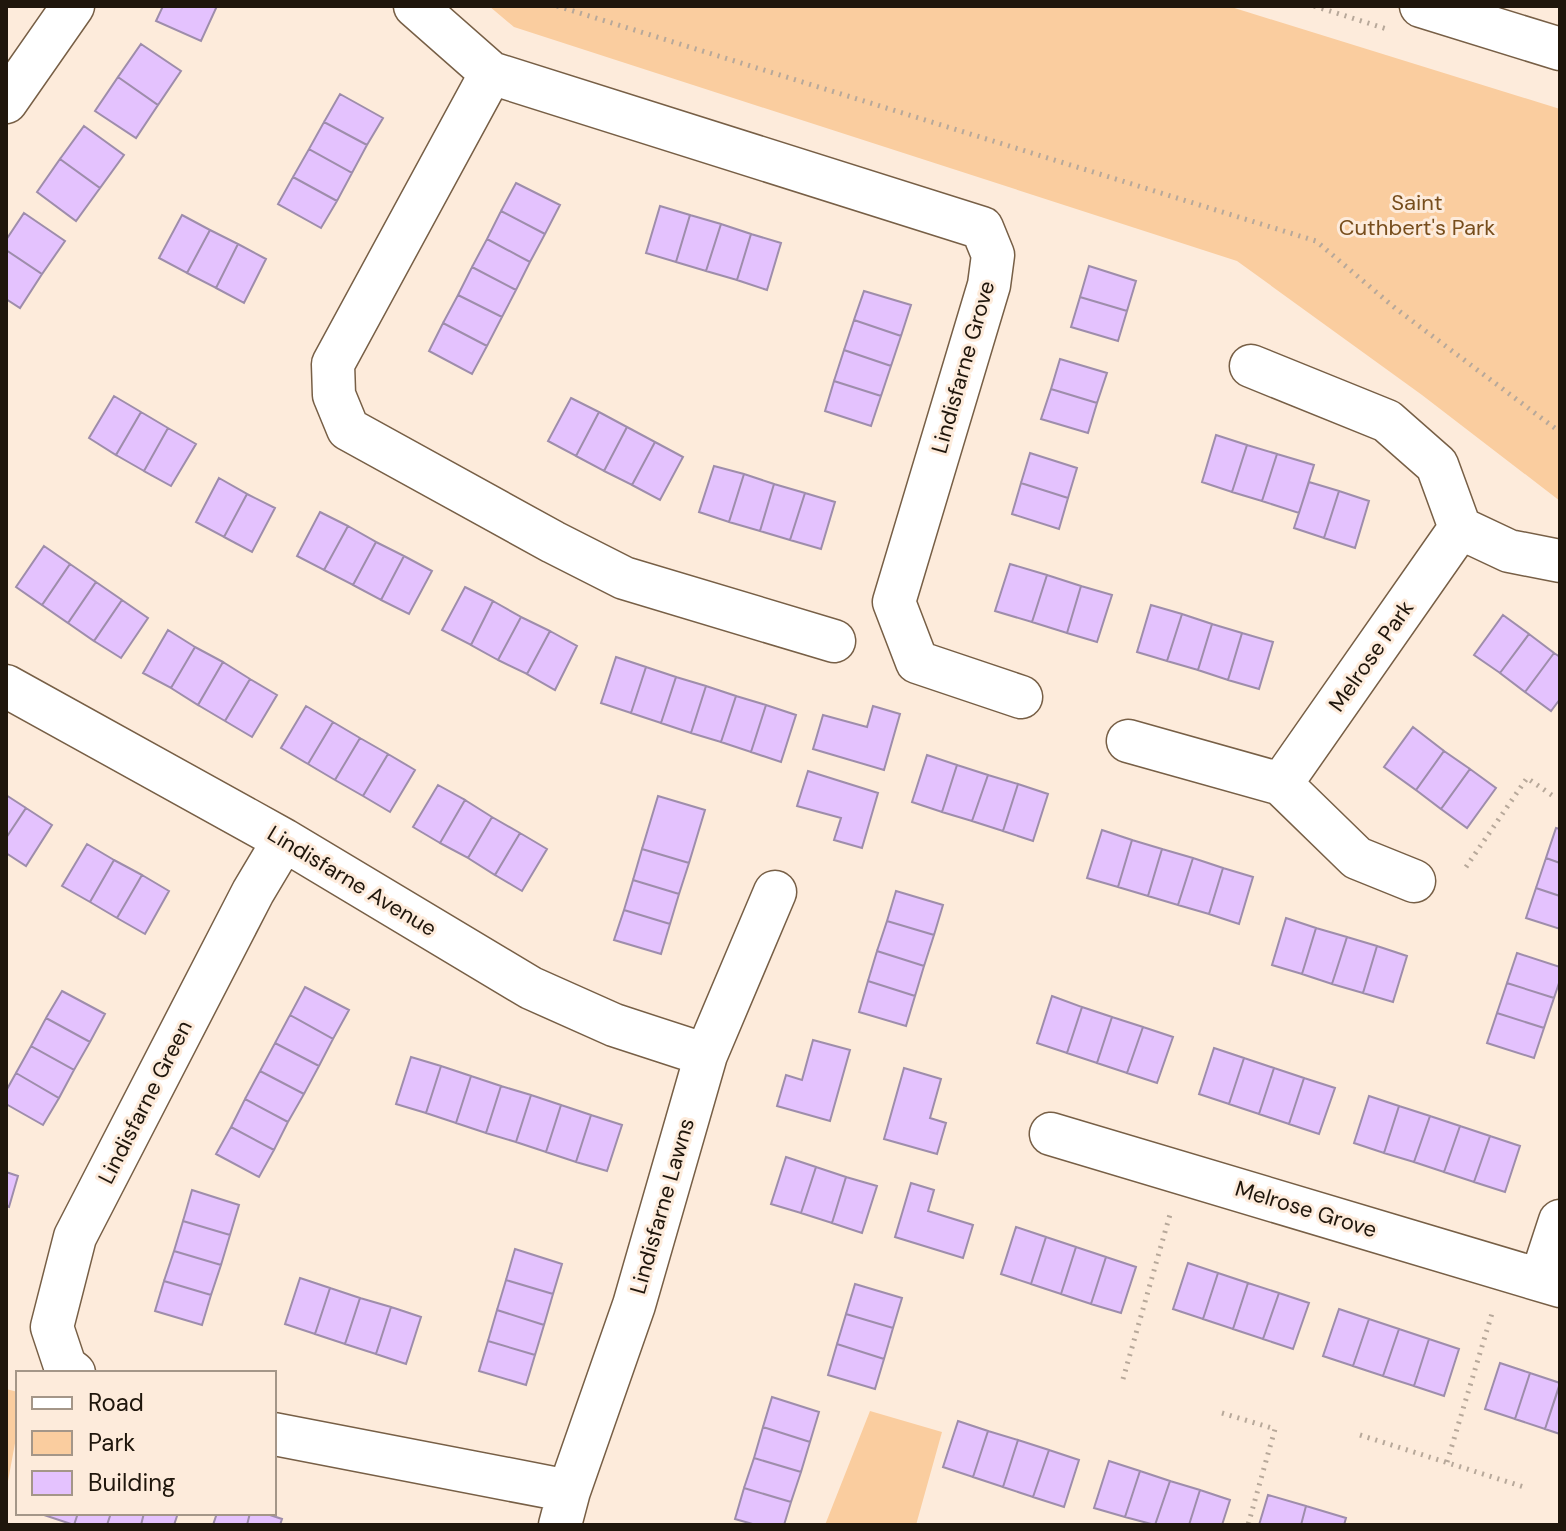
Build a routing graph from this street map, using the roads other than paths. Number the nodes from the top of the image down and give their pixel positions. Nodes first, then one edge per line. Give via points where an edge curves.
1 (73, 6) edge
2 (415, 6) edge
3 (1421, 6) edge
4 (1560, 49) edge
5 (491, 73) junction
6 (6, 102) edge
7 (1251, 366) dead end
8 (1460, 528) junction
9 (1560, 561) edge
10 (834, 641) dead end
11 (6, 686) edge
12 (1021, 697) dead end
13 (1128, 741) dead end
14 (1281, 784) junction
15 (284, 840) junction
16 (1414, 881) dead end
17 (775, 892) dead end
18 (706, 1055) junction
19 (1051, 1134) dead end
20 (1560, 1221) edge
21 (1551, 1283) edge
22 (71, 1371) edge
23 (276, 1435) edge
24 (564, 1508) edge

1 - 6 street
2 - 5 street, Lindisfarne Grove
3 - 4 street
5 - 10 street via 333,364 334,395 348,429 624,578
5 - 12 street, Lindisfarne Grove via 982,228 993,255 989,285 894,602 917,662
7 - 8 street via 1387,421 1437,465
8 - 9 street via 1509,551
8 - 14 street, Melrose Park
11 - 15 street, Lindisfarne Avenue
13 - 14 street
14 - 16 street via 1357,858
15 - 18 street, Lindisfarne Avenue via 531,988 614,1025
15 - 22 street, Lindisfarne Green via 75,1237 52,1327
17 - 18 street, Lindisfarne Lawns
18 - 24 street, Lindisfarne Lawns via 634,1305
19 - 21 street, Melrose Grove
20 - 21 street
23 - 24 street

